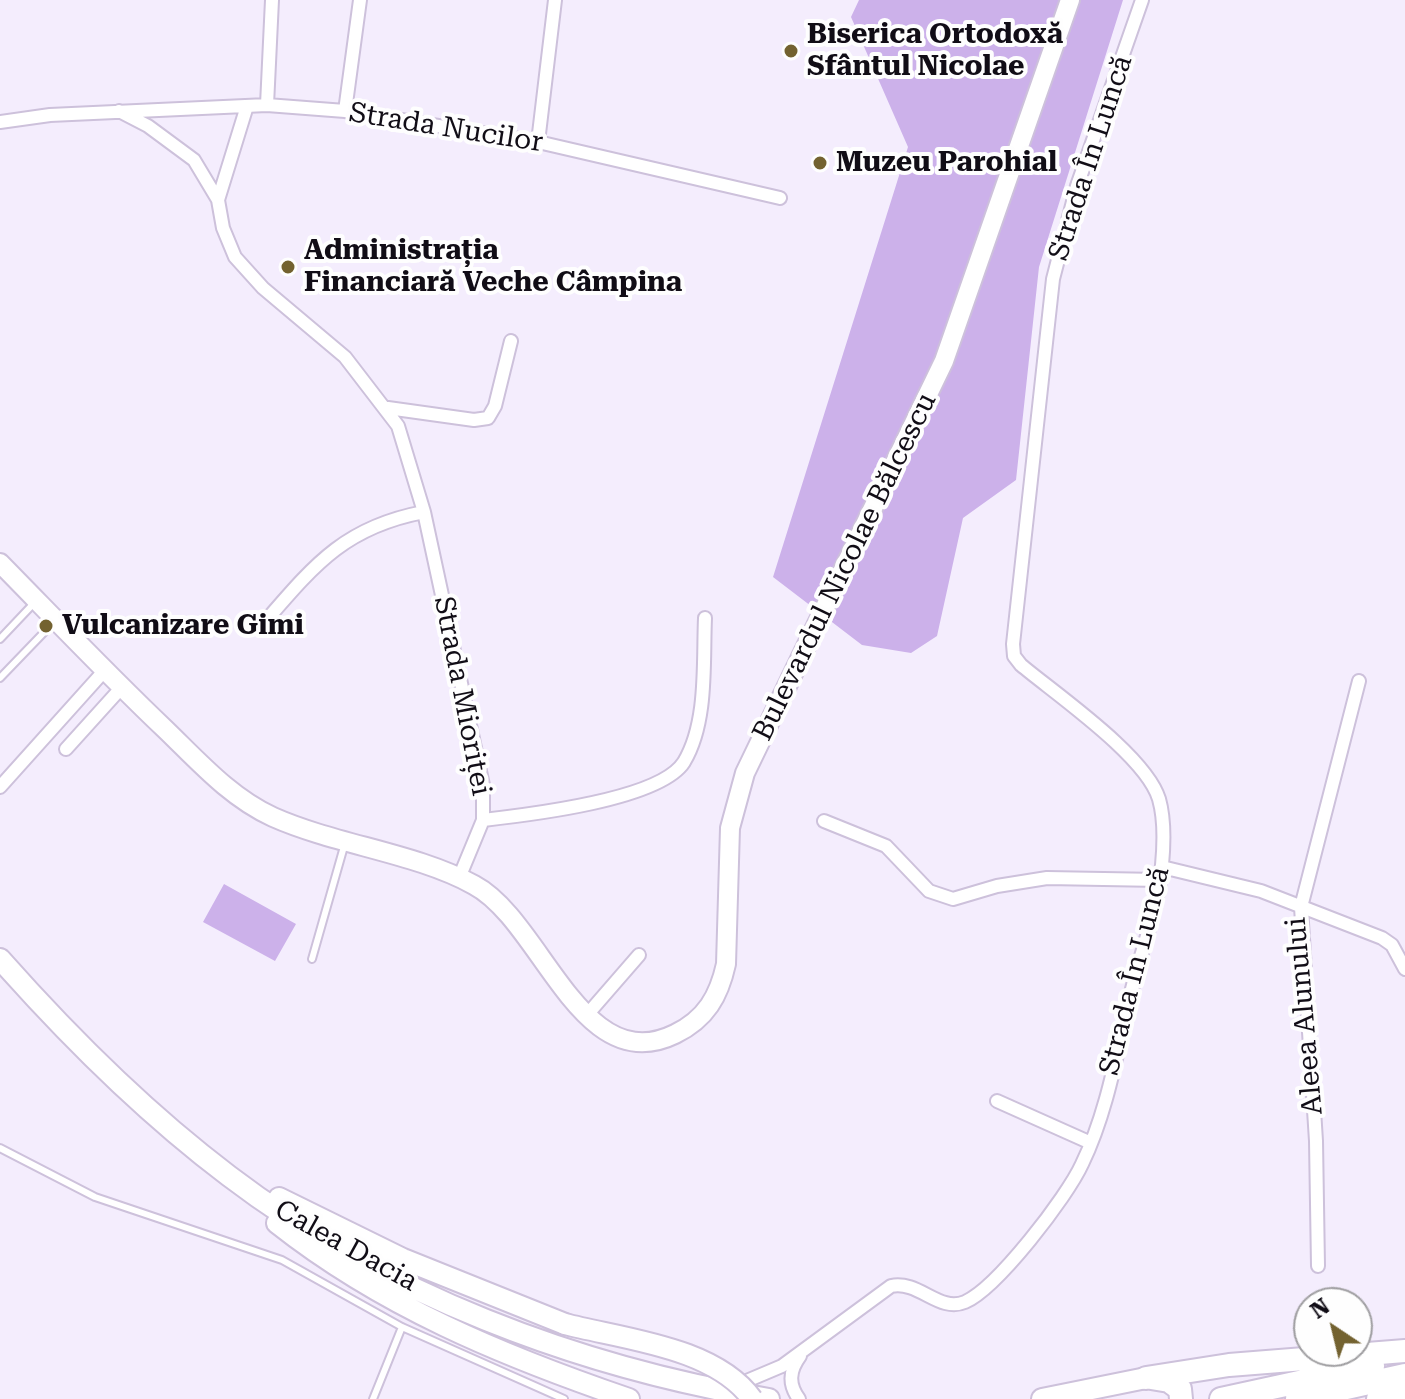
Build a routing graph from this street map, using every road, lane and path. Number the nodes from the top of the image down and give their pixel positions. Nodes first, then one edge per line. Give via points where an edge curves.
1 (272, 0) edge
2 (360, 0) edge
3 (555, 0) edge
4 (1070, 0) edge
5 (1142, 0) edge
6 (267, 105) junction
7 (247, 106) junction
8 (119, 111) junction
9 (345, 111) junction
10 (0, 122) edge
11 (538, 142) junction
12 (780, 198) dead end
13 (218, 200) junction
14 (511, 341) dead end
15 (388, 408) junction
16 (424, 512) junction
17 (0, 563) edge
18 (37, 601) junction
19 (705, 618) dead end
20 (56, 621) junction
21 (264, 623) dead end
22 (0, 639) edge
23 (0, 666) edge
24 (105, 670) junction
25 (6, 672) junction
26 (0, 678) edge
27 (1359, 681) dead end
28 (122, 687) junction
29 (66, 749) dead end
30 (0, 787) edge
31 (483, 820) junction
32 (824, 821) dead end
33 (345, 842) junction
34 (1161, 874) junction
35 (459, 878) junction
36 (1301, 907) junction
37 (639, 955) dead end
38 (0, 959) edge
39 (312, 959) dead end
40 (1405, 969) edge
41 (586, 1016) junction
42 (997, 1101) dead end
43 (1091, 1143) junction
44 (0, 1148) edge
45 (231, 1178) junction
46 (1318, 1266) dead end
47 (402, 1327) junction
48 (1405, 1351) edge
49 (802, 1353) junction
50 (1405, 1359) edge
51 (1405, 1375) edge
52 (1146, 1378) junction
53 (716, 1390) junction
54 (1405, 1390) edge
55 (373, 1399) edge
56 (564, 1399) edge
57 (629, 1399) edge
58 (752, 1399) edge
59 (769, 1399) edge
60 (799, 1399) edge
61 (1042, 1399) edge
62 (1181, 1399) edge
63 (1221, 1399) edge
64 (1297, 1399) edge
65 (1378, 1399) edge

1 - 6 street
2 - 9 street
3 - 11 street
4 - 41 street, Bulevardul Nicolae Bălcescu via 944,361 737,794 730,828 726,964 716,998 686,1028 645,1042 606,1033
5 - 34 street, Strada În Luncă via 1077,186 1053,279 1013,644 1021,665 1150,780 1162,817
6 - 7 street
6 - 9 street, Strada Nucilor
7 - 8 street
7 - 13 street
8 - 10 street
8 - 13 street, Strada Mioriței via 179,147 205,174
9 - 11 street, Strada Nucilor
11 - 12 street, Strada Nucilor
13 - 15 street, Strada Mioriței via 228,243 249,274 345,357
14 - 15 street via 488,418
15 - 16 street, Strada Mioriței via 405,444
16 - 21 street via 361,530 343,542
16 - 31 street, Strada Mioriței via 477,748
17 - 18 street, Bulevardul Nicolae Bălcescu
18 - 20 street, Bulevardul Nicolae Bălcescu
18 - 22 lane
19 - 31 street via 702,691 692,745 672,775 565,810
20 - 24 street, Bulevardul Nicolae Bălcescu
20 - 25 lane
23 - 25 lane
24 - 28 street, Bulevardul Nicolae Bălcescu
24 - 30 street
25 - 26 lane
27 - 36 street
28 - 29 street
28 - 33 street, Bulevardul Nicolae Bălcescu via 250,805
31 - 35 street, Strada Mioriței
32 - 34 street, Aleea Alunului via 886,846 929,891 953,899 1047,878
33 - 35 street, Bulevardul Nicolae Bălcescu
33 - 39 lane
34 - 36 street, Aleea Alunului via 1261,891
34 - 43 street, Strada În Luncă
35 - 41 street, Bulevardul Nicolae Bălcescu via 506,910
36 - 40 street via 1382,938
36 - 46 street, Aleea Alunului
37 - 41 street
38 - 45 main road, Calea Dacia via 131,1096
42 - 43 street
43 - 49 street, Strada În Luncă via 1053,1212 968,1301 946,1303 913,1286 891,1286
44 - 47 lane via 95,1197 282,1260
45 - 53 main road, Calea Dacia via 302,1226 462,1308 603,1362
45 - 57 main road via 277,1222 360,1281 444,1326
45 - 58 main road, bridge via 403,1259 565,1324 706,1361 734,1378
47 - 55 lane
47 - 56 lane
48 - 52 highway via 1229,1365
49 - 53 street, Strada În Luncă via 761,1377
49 - 60 street via 790,1375
50 - 63 highway
51 - 64 highway
52 - 61 main road
52 - 62 highway via 1174,1383
53 - 59 main road, Calea Dacia
54 - 65 highway

